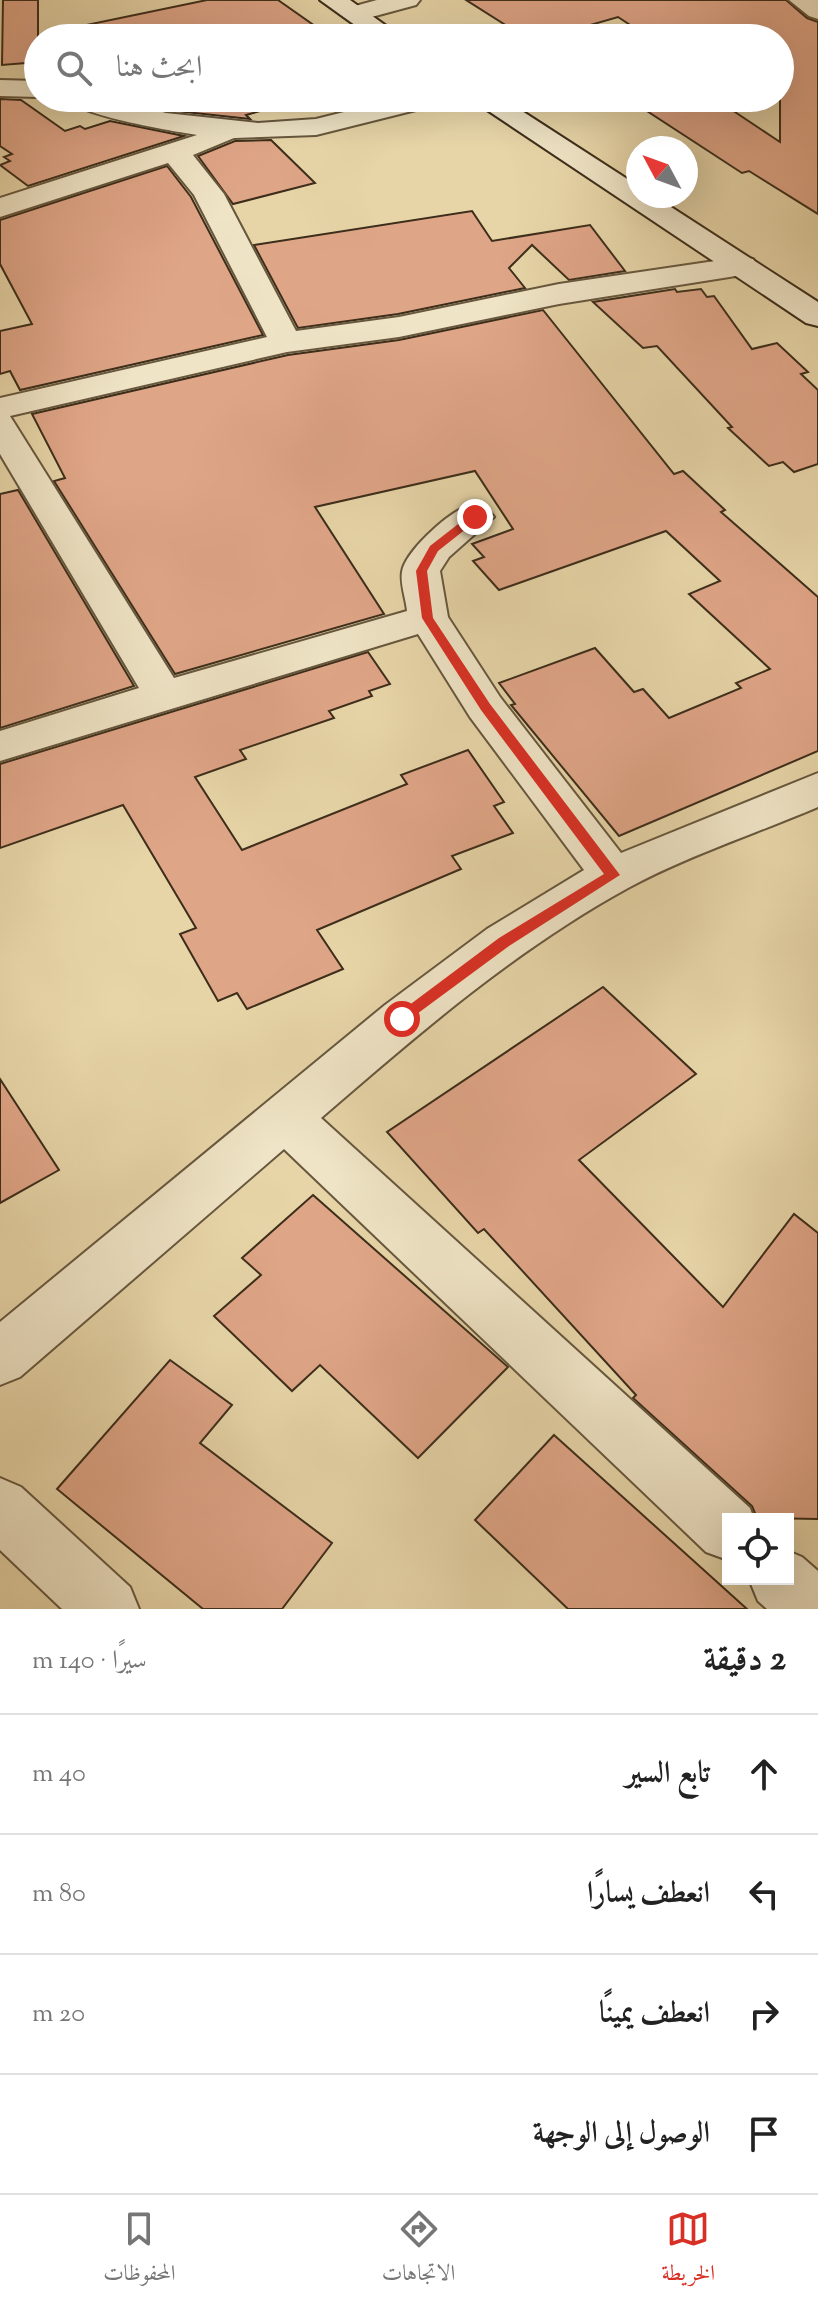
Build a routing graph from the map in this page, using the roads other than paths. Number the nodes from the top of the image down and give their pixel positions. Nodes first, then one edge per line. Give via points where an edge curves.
1 (407, 0) edge
2 (802, 0) edge
3 (343, 7) edge
4 (818, 11) edge
5 (369, 24) edge
6 (0, 88) edge
7 (24, 89) edge
8 (131, 112) edge
9 (374, 112) edge
10 (505, 112) edge
11 (254, 130) junction
12 (172, 150) junction
13 (0, 208) edge
14 (742, 266) junction
15 (818, 316) edge
16 (287, 342) junction
17 (0, 408) edge
18 (0, 424) edge
19 (475, 517) dead end
20 (428, 618) junction
21 (164, 695) junction
22 (0, 746) edge
23 (818, 789) edge
24 (613, 875) junction
25 (285, 1117) junction
26 (0, 1358) edge
27 (0, 1508) edge
28 (722, 1524) edge
29 (787, 1585) edge
30 (108, 1609) edge
31 (813, 1609) edge

1 - 3 street
2 - 4 street
3 - 5 street
6 - 7 street
8 - 11 street via 167,122
9 - 11 street via 315,127
10 - 14 street
11 - 12 street
12 - 13 street
12 - 16 street via 232,230 267,314
14 - 15 street
14 - 16 street
16 - 17 street
18 - 21 street
19 - 20 street via 434,549 421,571
20 - 21 street
20 - 24 street via 485,707
21 - 22 street
23 - 24 street
24 - 25 street via 493,950
25 - 26 street
25 - 28 street
27 - 30 street
29 - 31 street

